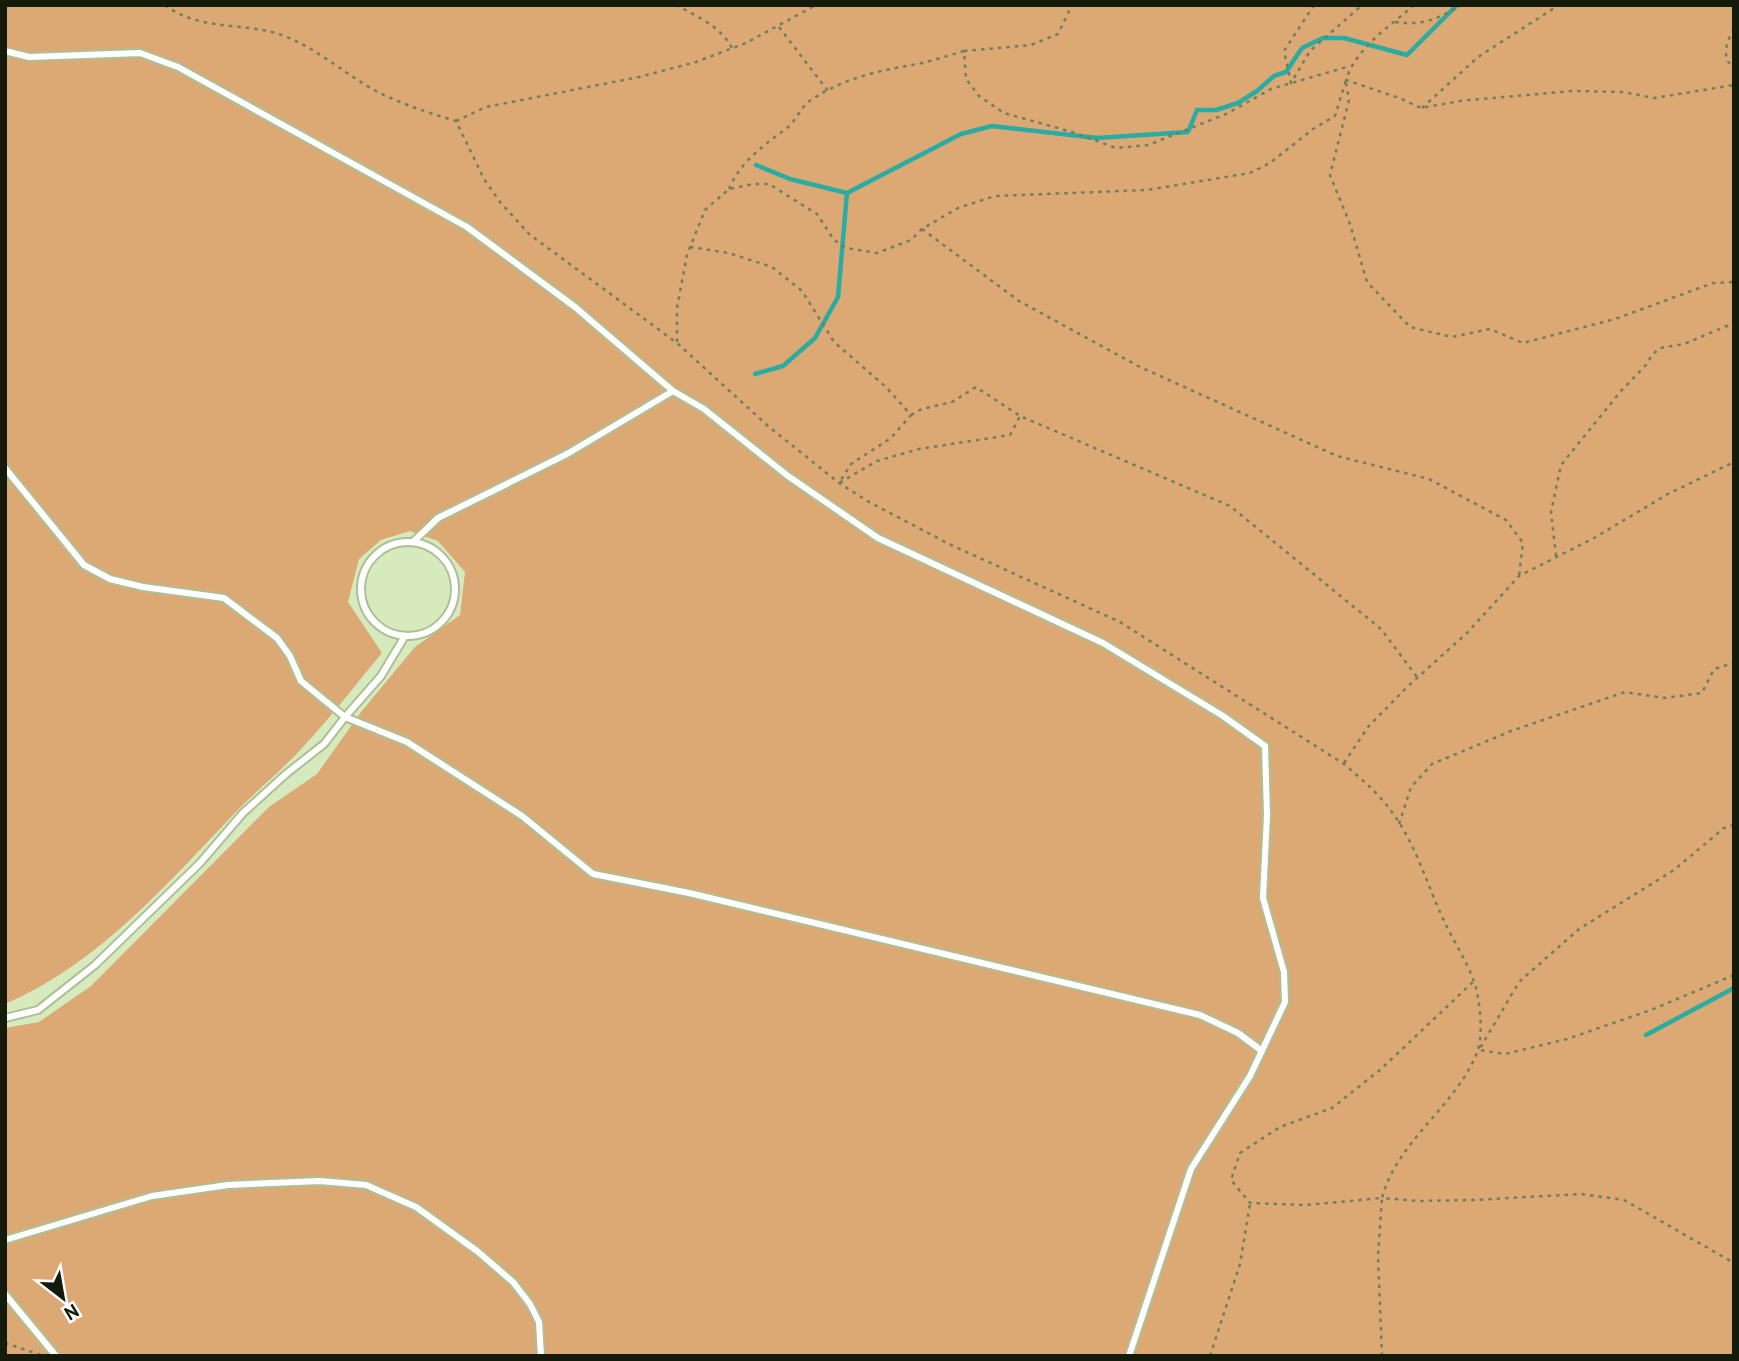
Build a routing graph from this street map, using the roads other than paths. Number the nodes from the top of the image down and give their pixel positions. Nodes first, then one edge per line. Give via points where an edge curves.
1 (5, 51) edge
2 (673, 391) junction
3 (5, 468) edge
4 (414, 541) junction
5 (405, 636) junction
6 (345, 717) junction
7 (5, 1018) edge
8 (1262, 1051) junction
9 (5, 1240) edge
10 (5, 1294) edge
11 (56, 1356) edge
12 (541, 1356) edge
13 (1129, 1356) edge

1 - 2 lane via 29,57 140,52 178,66 467,227 575,307
2 - 4 lane via 568,454 439,518
2 - 8 lane via 704,408 788,476 878,538 1103,643 1265,747 1263,898 1284,972 1285,1002
3 - 6 lane via 84,565 110,579 143,587 224,598 277,638 301,681
4 - 5 lane via 443,556 456,585 447,616 421,635
4 - 5 lane via 399,541 373,556 360,584 367,614 390,633
5 - 6 lane via 381,676
6 - 7 lane via 324,744 243,813 200,863 95,965 38,1010
6 - 8 lane via 407,741 522,816 593,874 1200,1016 1238,1033
8 - 13 lane via 1191,1169
9 - 12 lane via 152,1196 241,1185 320,1181 366,1185 415,1207 513,1282 538,1322
10 - 11 lane

